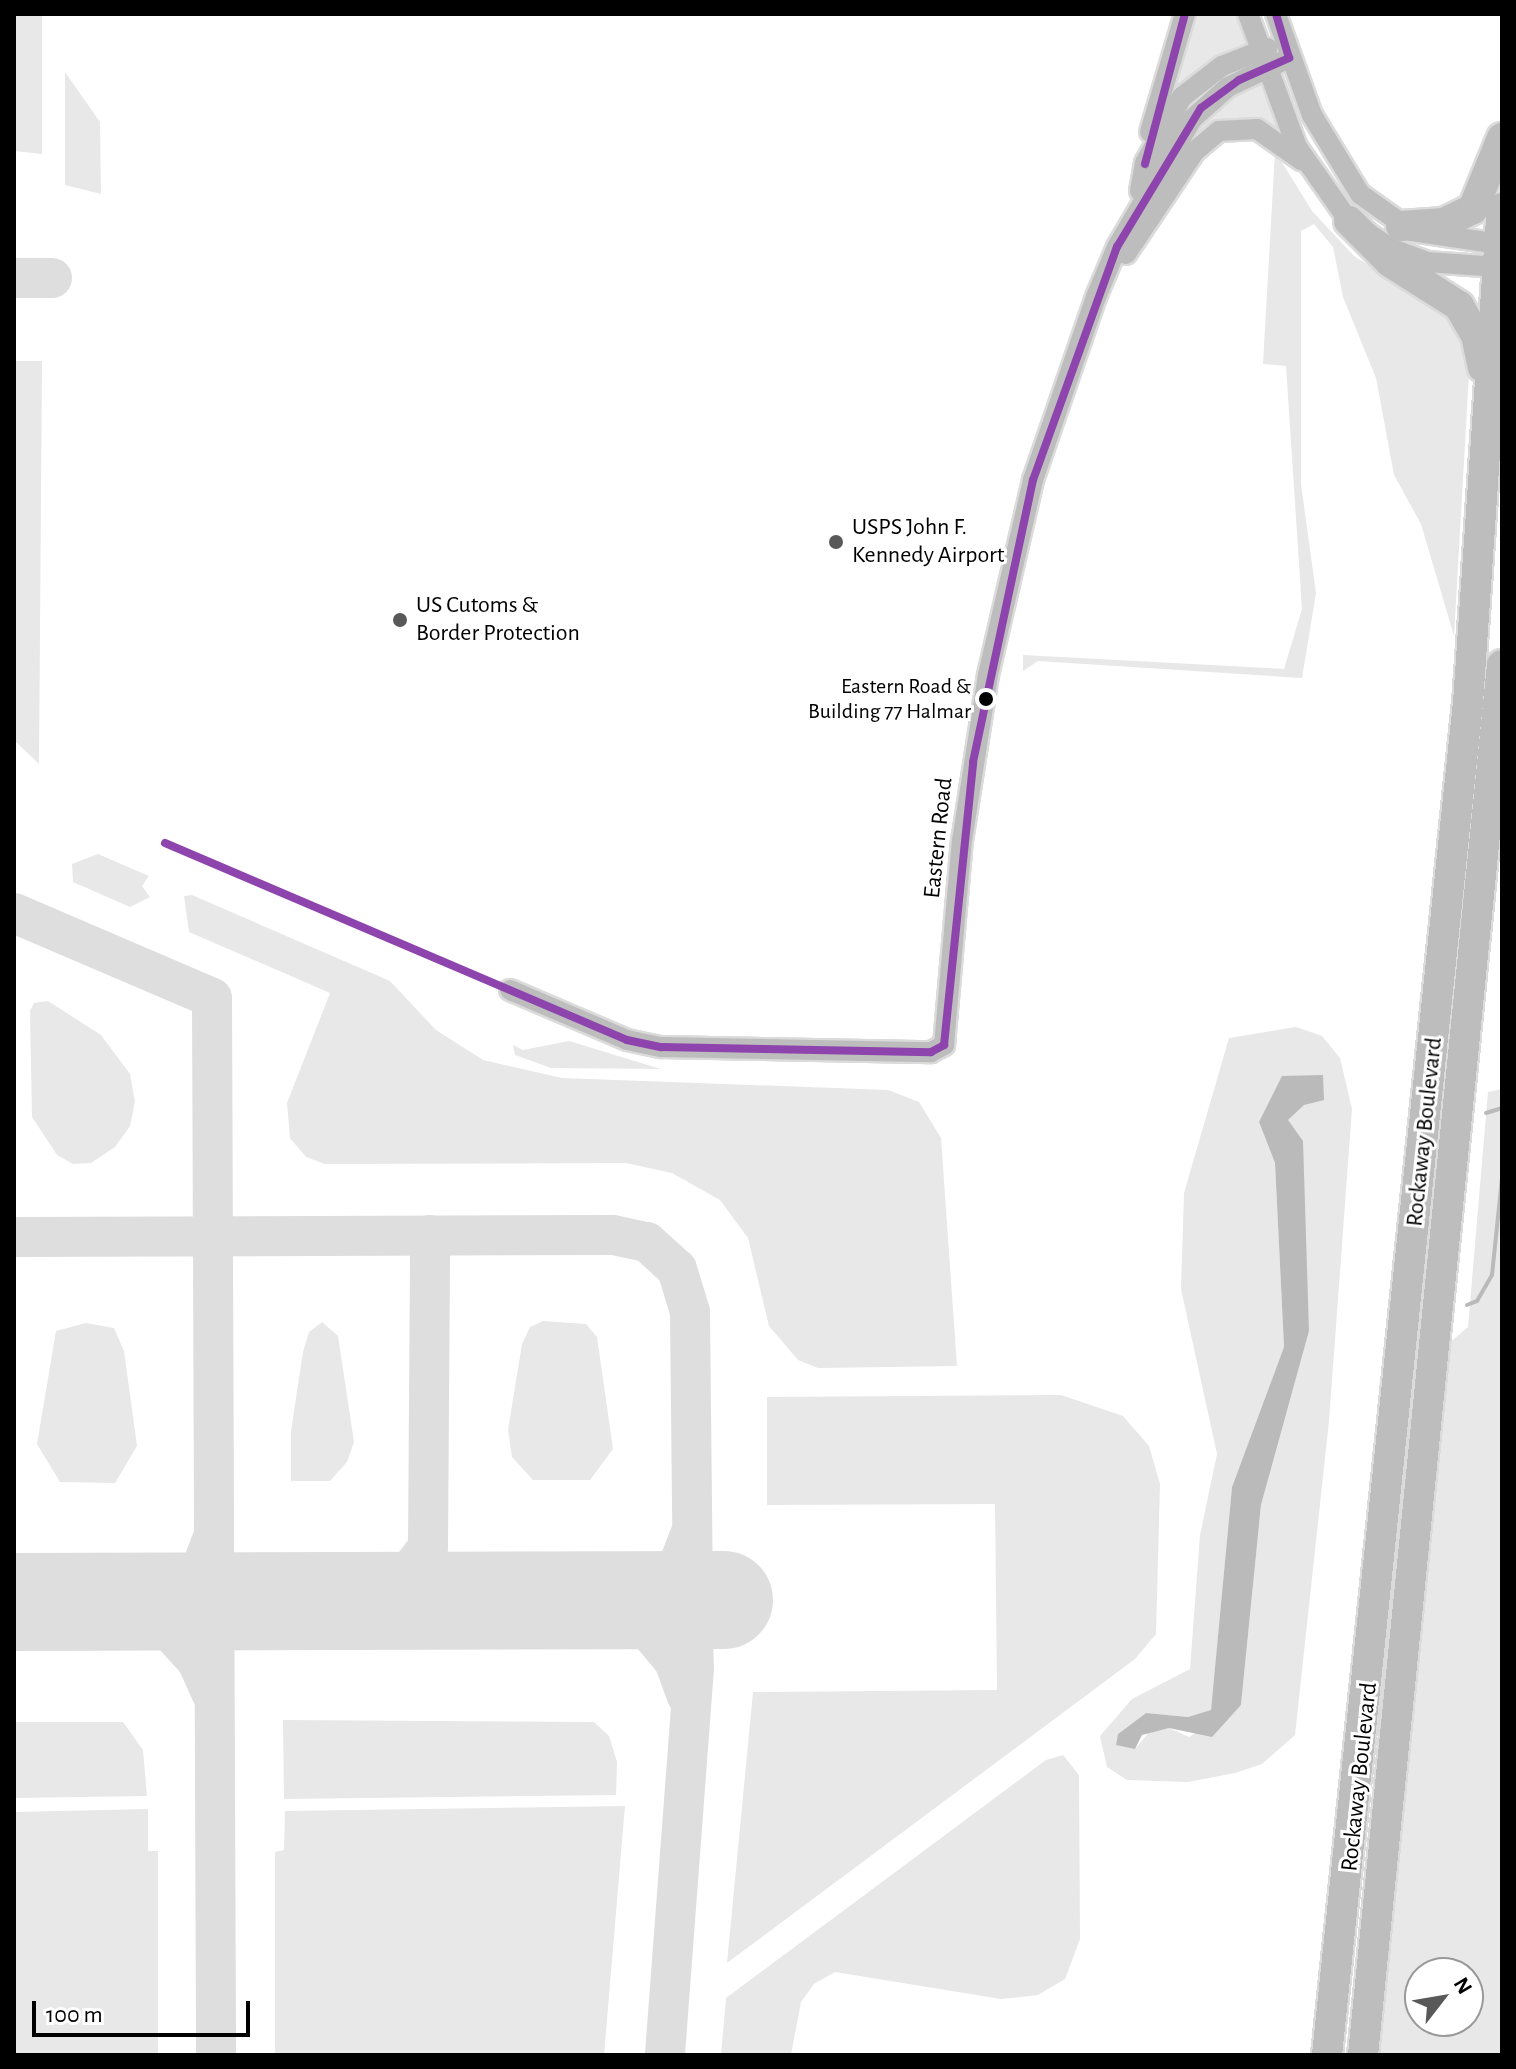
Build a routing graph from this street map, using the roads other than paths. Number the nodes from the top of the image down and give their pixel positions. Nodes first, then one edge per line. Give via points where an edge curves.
1 (1185, 14) edge
2 (1248, 14) edge
3 (1276, 14) edge
4 (1286, 51) junction
5 (1261, 59) junction
6 (1502, 138) edge
7 (1145, 163) junction
8 (1309, 168) junction
9 (1502, 208) edge
10 (1134, 214) junction
11 (1349, 221) junction
12 (1401, 226) junction
13 (1498, 256) junction
14 (1096, 297) junction
15 (1489, 392) junction
16 (1502, 665) edge
17 (510, 990) dead end
18 (1327, 2055) edge
19 (1363, 2055) edge

1 - 7 street
2 - 5 street
3 - 4 street
4 - 5 street, Eastern Road
4 - 12 street via 1345,175
5 - 7 street, Eastern Road via 1211,73 1182,97
5 - 8 street
5 - 10 street, Eastern Road via 1201,108
6 - 12 highway via 1473,209 1444,223
7 - 10 street, Eastern Road
8 - 11 street
8 - 14 street via 1257,129 1234,127 1213,135 1188,160
9 - 13 highway, Rockaway Boulevard
10 - 14 street, Eastern Road
11 - 13 street via 1392,249 1427,262
11 - 15 highway via 1390,262 1459,306 1476,335
12 - 13 street
13 - 15 highway, Rockaway Boulevard
14 - 17 street, Eastern Road via 1033,480 988,675 962,841 944,1045 931,1052 661,1047 627,1040
15 - 18 highway, Rockaway Boulevard via 1468,703
16 - 19 highway, Rockaway Boulevard

